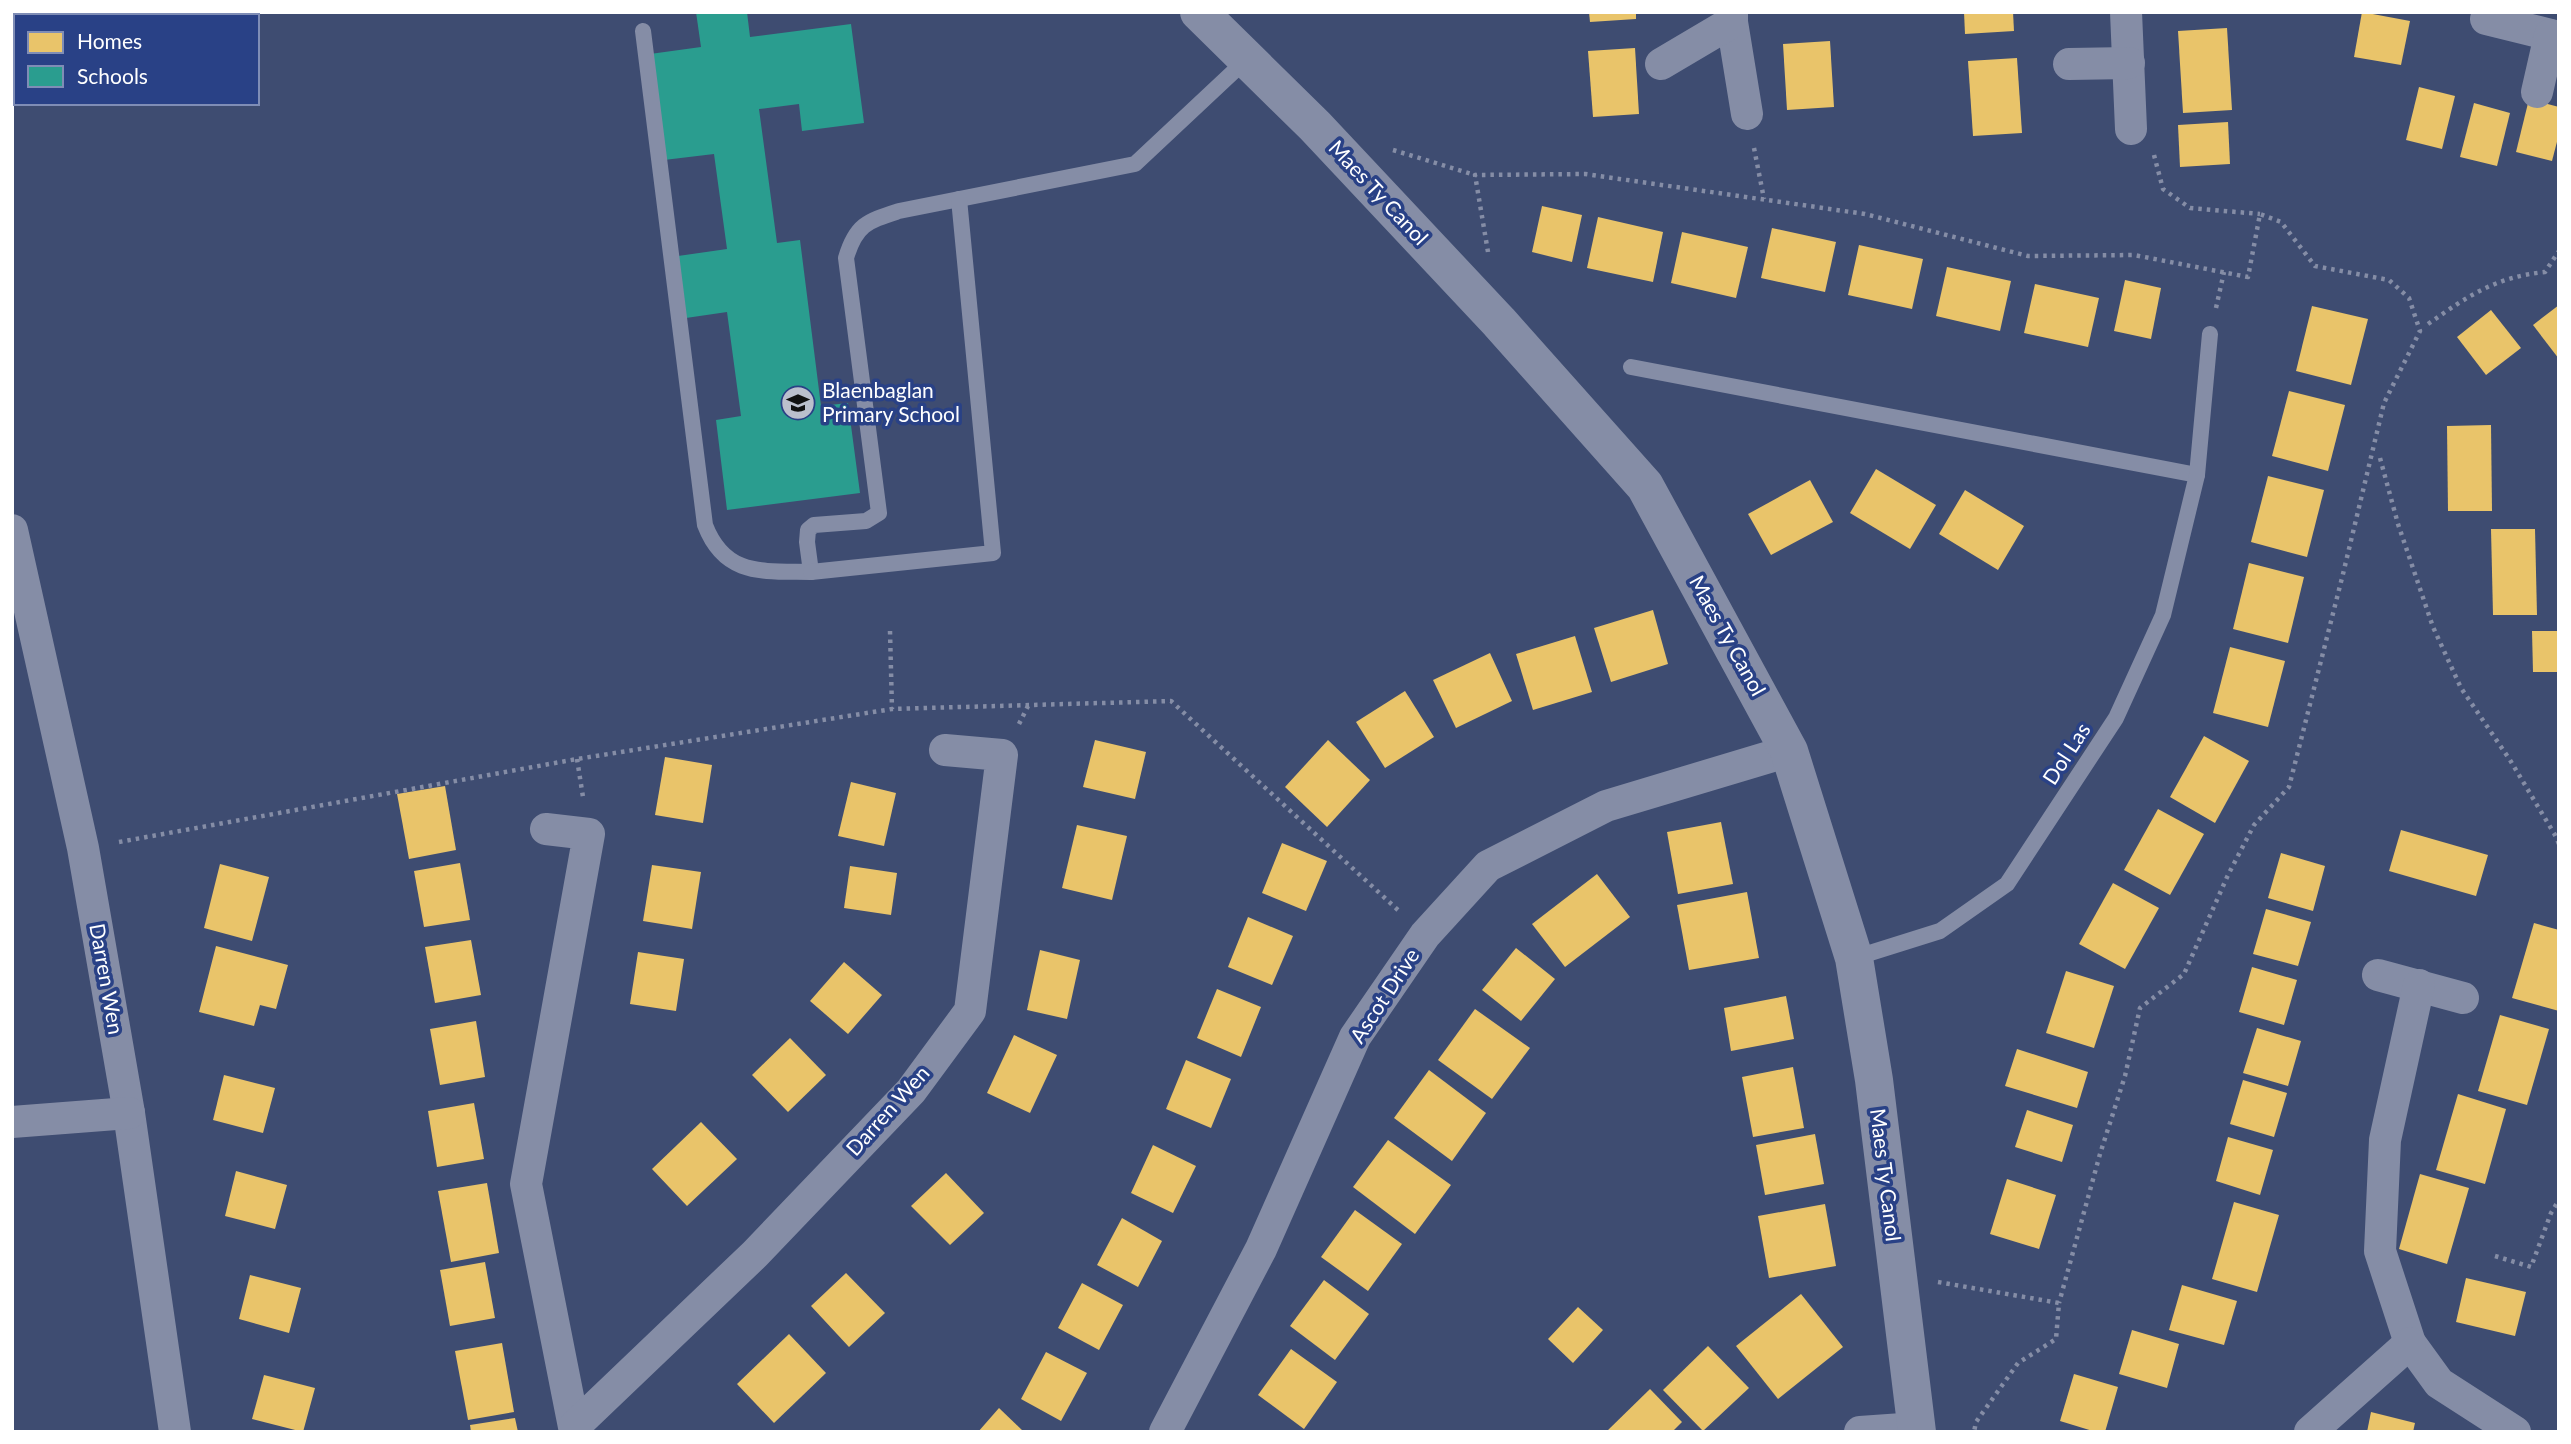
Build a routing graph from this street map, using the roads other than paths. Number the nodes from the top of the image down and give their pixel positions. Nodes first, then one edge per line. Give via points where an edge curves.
1 (1199, 12) edge
2 (2126, 12) edge
3 (1732, 17) edge
4 (2486, 19) dead end
5 (643, 31) dead end
6 (2554, 36) edge
7 (1246, 60) junction
8 (2129, 63) junction
9 (1661, 64) dead end
10 (2069, 64) dead end
11 (2538, 92) dead end
12 (1747, 114) road end
13 (2131, 129) road end
14 (959, 199) junction
15 (2210, 334) road end
16 (1631, 367) dead end
17 (2197, 475) junction
18 (12, 530) edge
19 (811, 572) junction
20 (945, 750) dead end
21 (1789, 751) junction
22 (546, 829) dead end
23 (1854, 958) junction
24 (2378, 975) dead end
25 (2419, 985) junction
26 (2463, 998) dead end
27 (129, 1113) junction
28 (12, 1122) edge
29 (2410, 1343) junction
30 (575, 1429) edge
31 (1917, 1430) edge
32 (175, 1432) edge
33 (1165, 1432) edge
34 (1860, 1432) edge
35 (2310, 1432) edge
36 (2515, 1432) edge

1 - 7 street, Maes Ty Canol
2 - 8 street
3 - 9 street
3 - 12 street
4 - 6 street
5 - 19 lane via 705,525 718,551 736,565 757,571
6 - 11 street
7 - 14 lane via 1135,164
7 - 21 street, Maes Ty Canol via 1315,126 1499,322 1645,486
8 - 10 street
8 - 13 street
14 - 19 lane via 873,219 851,239 846,258 879,513 866,521 814,525 808,530
14 - 19 lane via 993,553
15 - 17 lane, Dol Las
16 - 17 lane
17 - 23 lane, Dol Las via 2162,615 2121,706 2007,884 1940,931
18 - 27 street, Darren Wen via 83,848
20 - 30 street, Darren Wen via 1002,755 970,1011 911,1091 755,1254
21 - 23 street, Maes Ty Canol
21 - 33 street, Ascot Drive via 1606,806 1488,866 1426,935 1355,1037 1261,1249
22 - 30 street, Darren Wen via 589,834 526,1184
23 - 31 street, Maes Ty Canol via 1874,1080
24 - 25 street
25 - 26 street
25 - 29 street via 2385,1140 2380,1251
27 - 28 street
27 - 32 street, Darren Wen
29 - 35 street
29 - 36 street via 2439,1383
31 - 34 street, Maes Ty Canol

